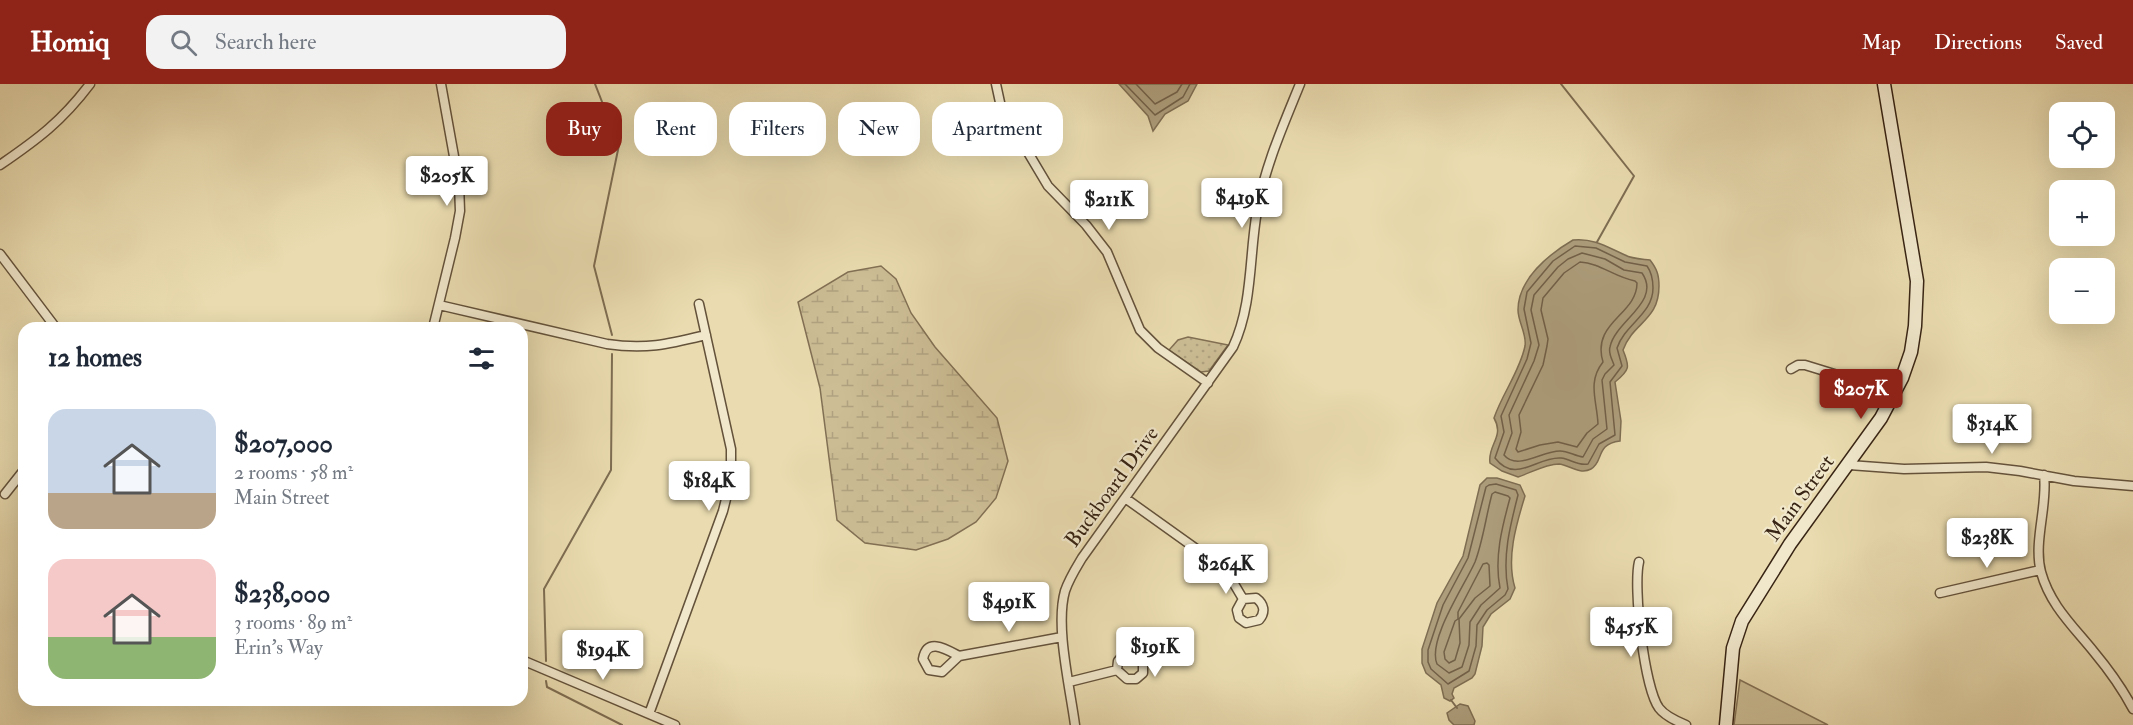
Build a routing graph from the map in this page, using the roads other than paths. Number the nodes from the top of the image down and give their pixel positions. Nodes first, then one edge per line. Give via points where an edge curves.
1 (90, 84) edge
2 (441, 84) edge
3 (996, 84) edge
4 (1300, 84) edge
5 (1884, 84) edge
6 (0, 165) edge
7 (0, 254) edge
8 (699, 304) dead end
9 (439, 305) junction
10 (51, 322) edge
11 (435, 322) edge
12 (512, 322) edge
13 (528, 326) edge
14 (706, 334) junction
15 (1791, 369) dead end
16 (1208, 383) junction
17 (1896, 393) junction
18 (1849, 465) junction
19 (2044, 475) junction
20 (18, 478) edge
21 (2133, 486) edge
22 (5, 494) dead end
23 (1125, 498) junction
24 (1639, 562) dead end
25 (2040, 570) junction
26 (1940, 593) dead end
27 (1243, 599) dead end
28 (1062, 637) junction
29 (959, 656) dead end
30 (528, 663) edge
31 (1117, 670) dead end
32 (1069, 682) junction
33 (2133, 709) edge
34 (649, 714) junction
35 (675, 725) edge
36 (1075, 725) edge
37 (1686, 725) edge
38 (1726, 725) edge

1 - 6 street via 54,127
2 - 9 street via 460,197 458,224
3 - 16 street via 1001,107 1043,178 1107,252 1140,330 1158,348
4 - 16 street, Buckboard Drive via 1265,171 1239,333
5 - 17 main road, Main Street via 1917,281 1911,352
7 - 10 street
8 - 14 street
9 - 11 street
9 - 12 street
13 - 14 street via 629,346 652,347
14 - 34 street via 732,449 731,479
15 - 17 street via 1805,364
16 - 23 street, Buckboard Drive
17 - 18 main road, Main Street
18 - 19 street via 1904,469 1986,467
18 - 38 main road, Main Street via 1790,544 1742,621 1733,648
19 - 21 street
19 - 25 street
20 - 22 street
23 - 27 street via 1216,563
23 - 28 street, Buckboard Drive via 1070,578 1061,610
24 - 37 street via 1636,575 1650,689 1658,707
25 - 26 street
25 - 33 street via 2068,623 2122,688
28 - 29 street
28 - 32 street, Buckboard Drive
30 - 34 street
31 - 32 street
32 - 36 street, Buckboard Drive
34 - 35 street

